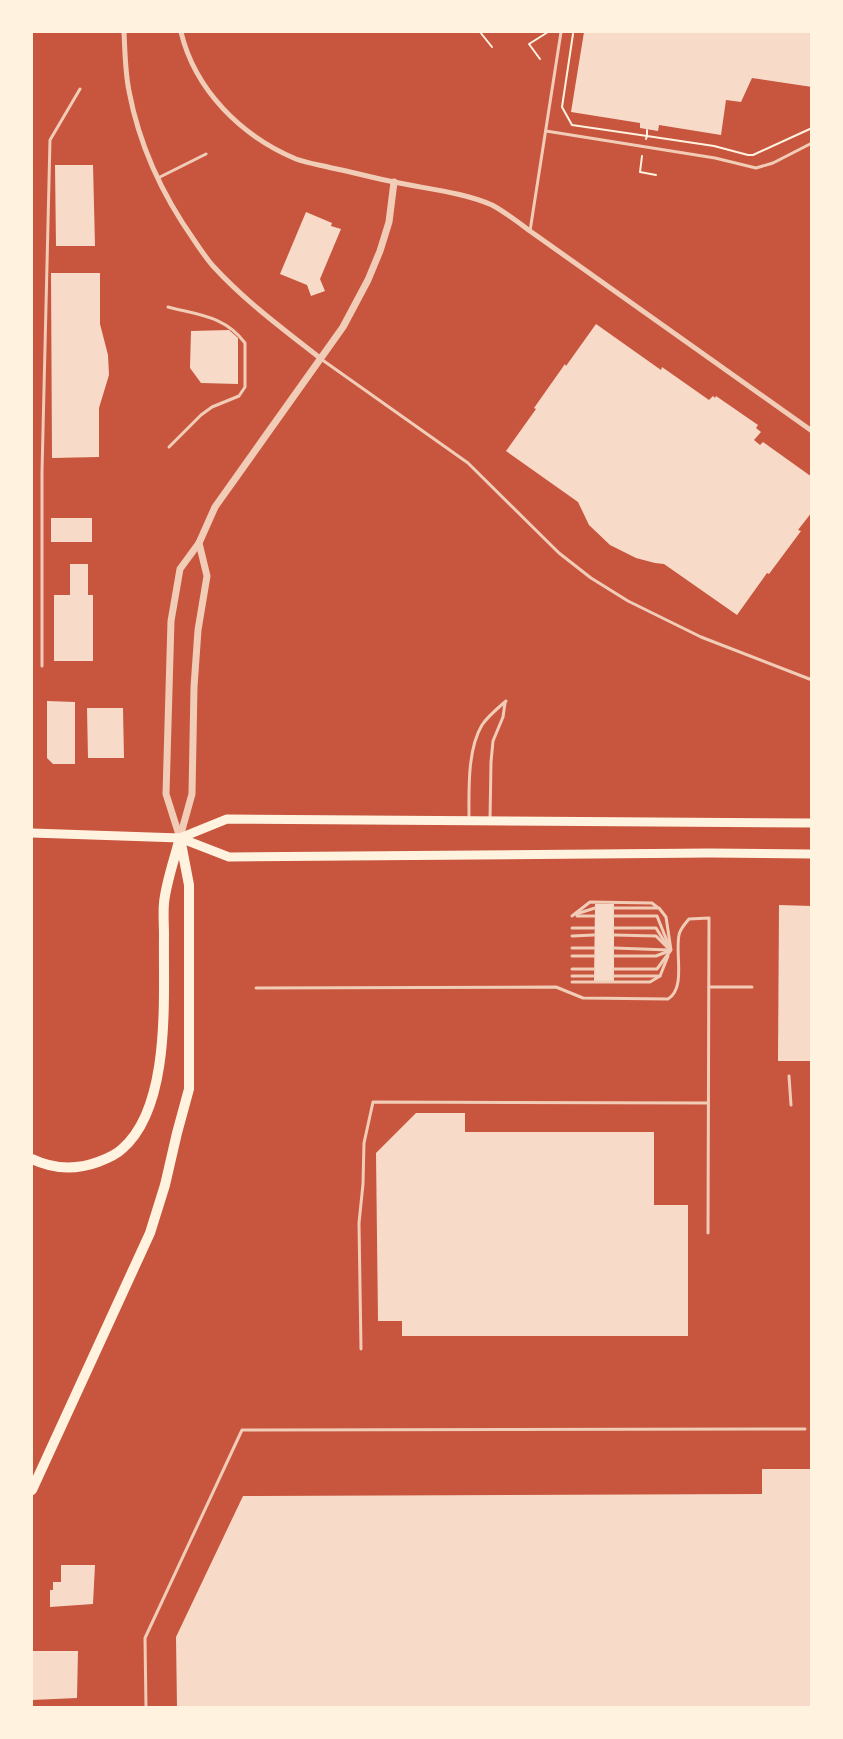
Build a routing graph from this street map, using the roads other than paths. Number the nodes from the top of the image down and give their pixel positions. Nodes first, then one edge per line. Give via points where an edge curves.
1 (124, 32) edge
2 (181, 32) edge
3 (561, 32) edge
4 (80, 89) dead end
5 (546, 131) junction
6 (812, 143) edge
7 (206, 154) dead end
8 (158, 178) junction
9 (394, 182) junction
10 (530, 231) junction
11 (168, 307) dead end
12 (320, 358) junction
13 (812, 431) edge
14 (169, 447) dead end
15 (199, 543) junction
16 (42, 666) dead end
17 (812, 680) edge
18 (469, 821) junction
19 (490, 821) junction
20 (812, 824) edge
21 (32, 833) edge
22 (180, 838) junction
23 (812, 854) edge
24 (595, 908) dead end
25 (614, 908) dead end
26 (659, 908) junction
27 (594, 915) dead end
28 (614, 915) dead end
29 (572, 916) junction
30 (572, 928) dead end
31 (594, 928) dead end
32 (614, 928) dead end
33 (594, 935) dead end
34 (614, 935) dead end
35 (572, 936) dead end
36 (572, 948) dead end
37 (594, 948) dead end
38 (614, 948) dead end
39 (671, 950) junction
40 (678, 950) junction
41 (572, 956) dead end
42 (594, 956) dead end
43 (614, 956) dead end
44 (573, 969) dead end
45 (594, 969) dead end
46 (614, 969) dead end
47 (573, 976) dead end
48 (593, 976) dead end
49 (614, 976) dead end
50 (660, 976) junction
51 (573, 982) dead end
52 (708, 987) junction
53 (752, 987) dead end
54 (255, 988) dead end
55 (789, 1076) dead end
56 (707, 1103) junction
57 (791, 1105) dead end
58 (32, 1159) edge
59 (708, 1233) dead end
60 (361, 1349) dead end
61 (805, 1429) dead end
62 (32, 1490) edge
63 (146, 1707) edge

1 - 8 street via 129,91
2 - 9 street via 205,87 220,107 262,142 299,160
3 - 5 lane
4 - 16 lane via 50,140 42,461
5 - 6 lane via 756,168
5 - 10 lane
7 - 8 lane
8 - 12 street via 180,220 212,264 251,303
9 - 10 street via 447,191 493,206
9 - 12 street via 389,222 368,280 343,327
10 - 13 street
11 - 14 lane via 219,320 246,343 245,387 239,396 201,415
12 - 15 street via 214,507
12 - 17 lane via 468,463 559,553 591,578 701,637
15 - 22 street via 207,576 194,687 192,794
15 - 22 street via 180,569 171,621 166,794
18 - 19 main road
18 - 19 lane via 475,744 482,725 506,701 493,741
18 - 22 main road via 227,819
19 - 20 main road
21 - 22 main road
22 - 23 main road via 229,857
22 - 58 highway via 164,902 163,1020 160,1063 150,1104 138,1130 122,1150 106,1159 60,1168
22 - 62 highway via 189,885 189,1089 150,1233
24 - 29 lane
25 - 26 lane
26 - 29 lane via 652,903 590,902
26 - 39 lane via 666,917
27 - 29 lane
28 - 39 lane via 657,916
30 - 31 lane
32 - 39 lane via 656,928
33 - 35 lane
34 - 39 lane via 656,936
36 - 37 lane
38 - 39 lane
39 - 40 lane
39 - 43 lane via 656,956
39 - 46 lane via 657,969
39 - 50 lane
40 - 52 lane via 679,934 689,919 709,918
40 - 54 lane via 678,987 668,999 583,998 556,987
41 - 42 lane
44 - 45 lane
47 - 48 lane
49 - 50 lane
50 - 51 lane via 650,982
52 - 53 lane
52 - 56 lane
55 - 57 lane
56 - 59 lane
56 - 60 lane via 373,1102 364,1143 359,1223
61 - 63 lane via 242,1430 145,1638

